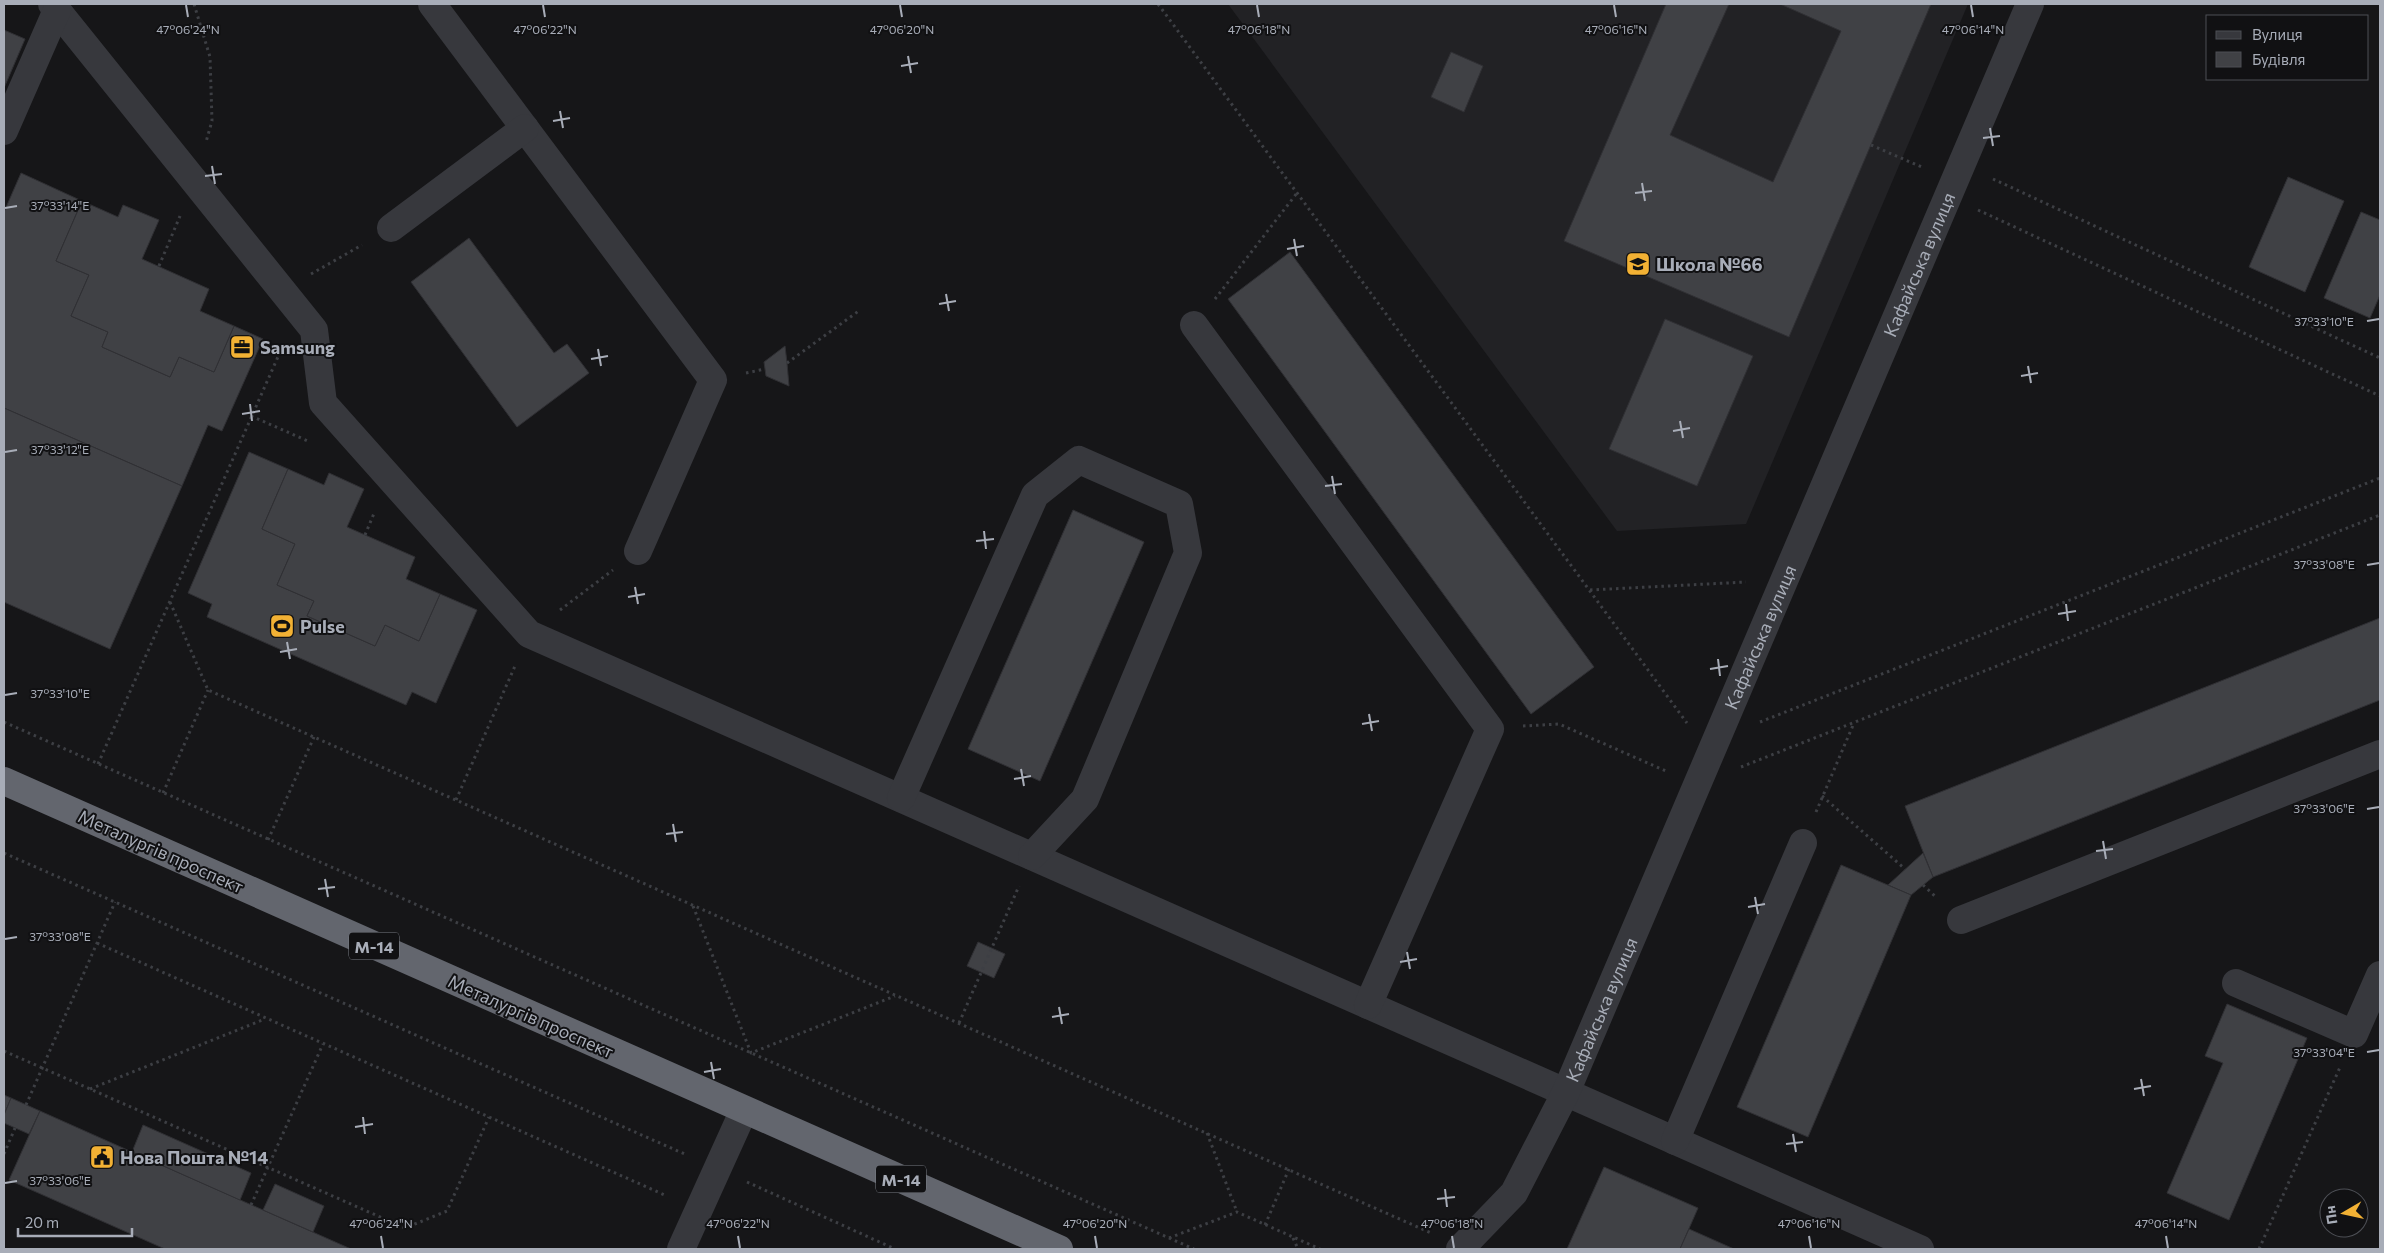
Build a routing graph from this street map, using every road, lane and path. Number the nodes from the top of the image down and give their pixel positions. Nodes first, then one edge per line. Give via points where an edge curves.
1 (194, 4) edge
2 (432, 4) edge
3 (1158, 4) edge
4 (2030, 4) edge
5 (54, 7) edge
6 (525, 128) junction
7 (4, 131) edge
8 (1871, 145) dead end
9 (1955, 181) junction
10 (195, 183) junction
11 (1297, 193) junction
12 (390, 228) joint
13 (167, 247) dead end
14 (159, 266) dead end
15 (1235, 272) dead end
16 (282, 291) junction
17 (860, 310) dead end
18 (1194, 325) dead end
19 (284, 342) dead end
20 (2380, 358) edge
21 (787, 364) dead end
22 (2380, 396) edge
23 (2380, 478) edge
24 (373, 515) dead end
25 (2380, 515) edge
26 (365, 535) dead end
27 (638, 551) joint
28 (1784, 580) junction
29 (1589, 590) junction
30 (170, 602) junction
31 (529, 634) junction
32 (208, 690) junction
33 (4, 722) edge
34 (1854, 723) junction
35 (1531, 726) dead end
36 (314, 737) junction
37 (1712, 747) junction
38 (2380, 754) edge
39 (98, 764) junction
40 (4, 780) edge
41 (1697, 785) junction
42 (163, 793) junction
43 (1822, 796) junction
44 (901, 798) junction
45 (456, 800) junction
46 (268, 840) junction
47 (1803, 843) joint
48 (4, 853) edge
49 (1032, 856) junction
50 (1905, 869) dead end
51 (115, 902) junction
52 (693, 905) junction
53 (1962, 920) dead end
54 (97, 943) junction
55 (2380, 975) edge
56 (2236, 983) dead end
57 (896, 995) junction
58 (1368, 1005) junction
59 (266, 1018) junction
60 (959, 1023) junction
61 (2354, 1034) junction
62 (322, 1044) junction
63 (4, 1051) edge
64 (750, 1053) junction
65 (42, 1068) junction
66 (90, 1089) junction
67 (1566, 1092) junction
68 (26, 1105) dead end
69 (744, 1110) junction
70 (489, 1117) junction
71 (15, 1128) dead end
72 (1207, 1133) junction
73 (1675, 1141) junction
74 (4, 1154) edge
75 (692, 1157) dead end
76 (268, 1167) junction
77 (717, 1168) junction
78 (1289, 1170) junction
79 (673, 1199) dead end
80 (251, 1205) dead end
81 (1237, 1212) junction
82 (1265, 1225) junction
83 (1423, 1229) dead end
84 (1293, 1237) junction
85 (1168, 1238) junction
86 (681, 1249) edge
87 (895, 1249) edge
88 (1059, 1249) edge
89 (1194, 1249) edge
90 (1298, 1249) edge
91 (1320, 1249) edge
92 (1460, 1249) edge
93 (1920, 1249) edge
94 (2259, 1249) edge

1 - 10 path via 210,56 212,121
2 - 6 street
3 - 11 path
4 - 9 street, Кафайська вулиця
5 - 7 street
5 - 10 street
6 - 12 street
6 - 27 street via 713,380
8 - 9 path
9 - 20 path
9 - 22 path
9 - 28 street, Кафайська вулиця
10 - 16 street
11 - 15 path
11 - 29 path
12 - 16 path
13 - 14 path
16 - 31 street via 314,330 323,403
17 - 21 path
18 - 58 street via 1490,729
19 - 30 path
23 - 37 path
24 - 26 path
25 - 34 path
27 - 31 path
28 - 29 path
28 - 37 street, Кафайська вулиця
29 - 37 path
30 - 32 path
30 - 39 path
31 - 44 street
31 - 45 path
32 - 36 path
32 - 42 path
33 - 39 path
34 - 41 path
34 - 43 path
35 - 41 path via 1559,724
36 - 45 path
36 - 46 path
37 - 41 street, Кафайська вулиця
38 - 53 street
39 - 42 path
40 - 69 highway, Металургів проспект / М-14
41 - 67 street, Кафайська вулиця
42 - 46 path
43 - 47 path
43 - 50 path
44 - 49 street
44 - 49 street via 1035,495 1079,460 1179,504 1188,553 1085,799
45 - 52 path
46 - 64 path
47 - 73 street
48 - 51 path
49 - 58 street
49 - 60 path
51 - 54 path
51 - 75 path
52 - 57 path
52 - 64 path
54 - 59 path
54 - 65 path
55 - 61 street
56 - 61 street
57 - 60 path
57 - 64 path
58 - 67 street
59 - 62 path
59 - 66 path
60 - 72 path
61 - 94 path
62 - 70 path
62 - 76 path
63 - 65 path
64 - 85 path
65 - 66 path
65 - 68 path
66 - 76 path
67 - 73 street
67 - 92 street, Кафайська вулиця via 1514,1193
69 - 77 street
69 - 88 highway, Металургів проспект / М-14
70 - 76 path via 447,1211 405,1228
70 - 79 path
71 - 74 path
72 - 78 path
72 - 81 path
73 - 93 street
76 - 80 path
77 - 86 street
77 - 87 path
78 - 82 path
78 - 83 path
81 - 82 path
81 - 85 path
82 - 84 path
84 - 90 path
84 - 91 path
85 - 89 path

